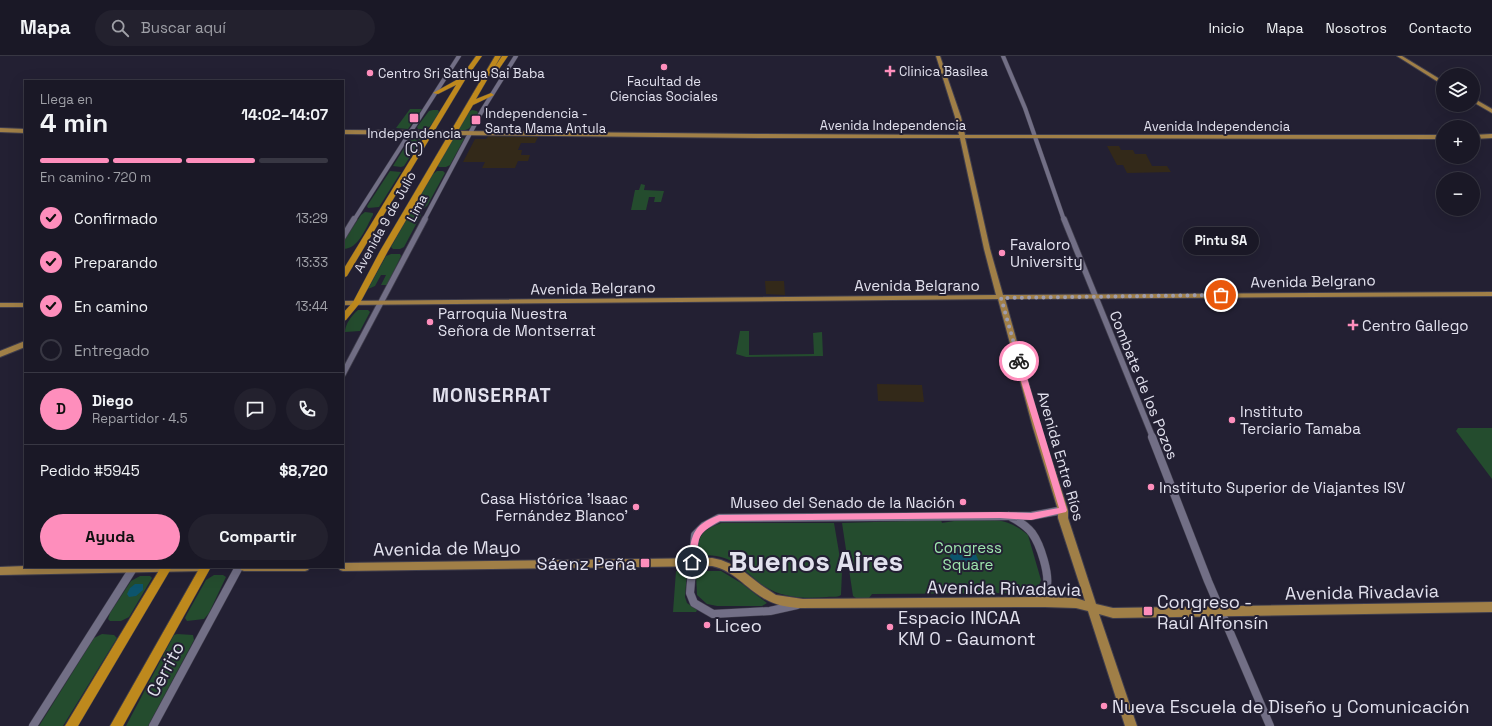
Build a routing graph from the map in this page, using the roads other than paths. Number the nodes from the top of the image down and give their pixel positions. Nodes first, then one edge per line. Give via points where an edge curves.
1 (459, 56) edge
2 (470, 56) edge
3 (478, 56) edge
4 (498, 56) edge
5 (516, 56) edge
6 (938, 56) edge
7 (1003, 56) edge
8 (1399, 56) edge
9 (504, 58) edge
10 (502, 76) junction
11 (463, 78) junction
12 (486, 78) junction
13 (1436, 79) edge
14 (436, 93) junction
15 (491, 95) junction
16 (469, 104) junction
17 (1480, 104) edge
18 (1492, 111) edge
19 (0, 130) edge
20 (24, 131) edge
21 (344, 132) edge
22 (411, 132) junction
23 (430, 132) junction
24 (452, 133) junction
25 (470, 134) junction
26 (962, 136) junction
27 (1035, 136) junction
28 (1492, 136) edge
29 (1436, 137) edge
30 (1480, 137) edge
31 (344, 235) edge
32 (344, 274) edge
33 (1492, 294) edge
34 (1094, 297) junction
35 (1001, 298) junction
36 (344, 303) edge
37 (356, 303) junction
38 (380, 303) junction
39 (0, 305) edge
40 (24, 305) edge
41 (344, 317) edge
42 (24, 344) edge
43 (0, 354) edge
44 (344, 372) edge
45 (1063, 510) junction
46 (1006, 515) junction
47 (692, 562) junction
48 (344, 567) edge
49 (133, 568) edge
50 (166, 568) edge
51 (205, 568) edge
52 (238, 568) edge
53 (0, 571) edge
54 (1036, 602) junction
55 (803, 604) junction
56 (1094, 607) junction
57 (1492, 607) edge
58 (1221, 611) junction
59 (33, 726) edge
60 (71, 726) edge
61 (116, 726) edge
62 (153, 726) edge
63 (1131, 726) edge
64 (1270, 726) edge

1 - 14 street
2 - 11 highway
3 - 11 highway, Avenida 9 de Julio
4 - 12 highway, Avenida 9 de Julio
5 - 10 street, Lima
6 - 26 main road, Avenida Entre Ríos
7 - 27 street, Combate de los Pozos
8 - 13 main road
9 - 10 highway
9 - 12 highway via 493,74
10 - 15 street, Lima
11 - 14 highway
11 - 23 highway, Avenida 9 de Julio
12 - 16 highway, Avenida 9 de Julio
14 - 22 street
15 - 16 highway
15 - 25 street, Lima
16 - 24 highway, Avenida 9 de Julio
17 - 18 main road
19 - 20 main road
21 - 22 main road, Avenida Independencia
22 - 23 main road, Avenida Independencia
22 - 31 street
23 - 24 main road, Avenida Independencia
23 - 32 highway, Avenida 9 de Julio
24 - 25 main road, Avenida Independencia
24 - 37 highway, Avenida 9 de Julio
25 - 26 main road, Avenida Independencia
25 - 38 street, Lima
26 - 27 main road, Avenida Independencia
26 - 35 main road, Avenida Entre Ríos via 980,223
27 - 29 main road, Avenida Independencia
27 - 34 street, Combate de los Pozos via 1059,208
28 - 30 main road
33 - 34 main road, Avenida Belgrano
34 - 35 main road, Avenida Belgrano
34 - 58 street, Combate de los Pozos
35 - 38 main road, Avenida Belgrano
35 - 45 main road, Avenida Entre Ríos
36 - 37 main road, Avenida Belgrano
37 - 38 main road, Avenida Belgrano
37 - 41 highway, Avenida 9 de Julio
38 - 44 street, Lima
39 - 40 main road
42 - 43 main road
45 - 46 street via 1031,516
45 - 56 main road, Avenida Entre Ríos via 1063,518
46 - 47 street via 719,518 704,526 695,535
46 - 54 street via 1024,525 1036,539 1048,582 1046,590
47 - 48 main road, Avenida de Mayo
47 - 55 main road, Avenida de Mayo via 726,565 737,570 765,594
47 - 55 street via 691,599 699,607 713,614 770,611
49 - 53 main road
49 - 59 street
50 - 60 highway
51 - 61 highway
52 - 62 street, Cerrito
54 - 55 main road, Avenida Rivadavia
54 - 56 main road, Avenida Rivadavia via 1076,603
56 - 58 main road, Avenida Rivadavia via 1112,613
56 - 63 main road, Avenida Entre Ríos
57 - 58 main road, Avenida Rivadavia
58 - 64 street, Combate de los Pozos

